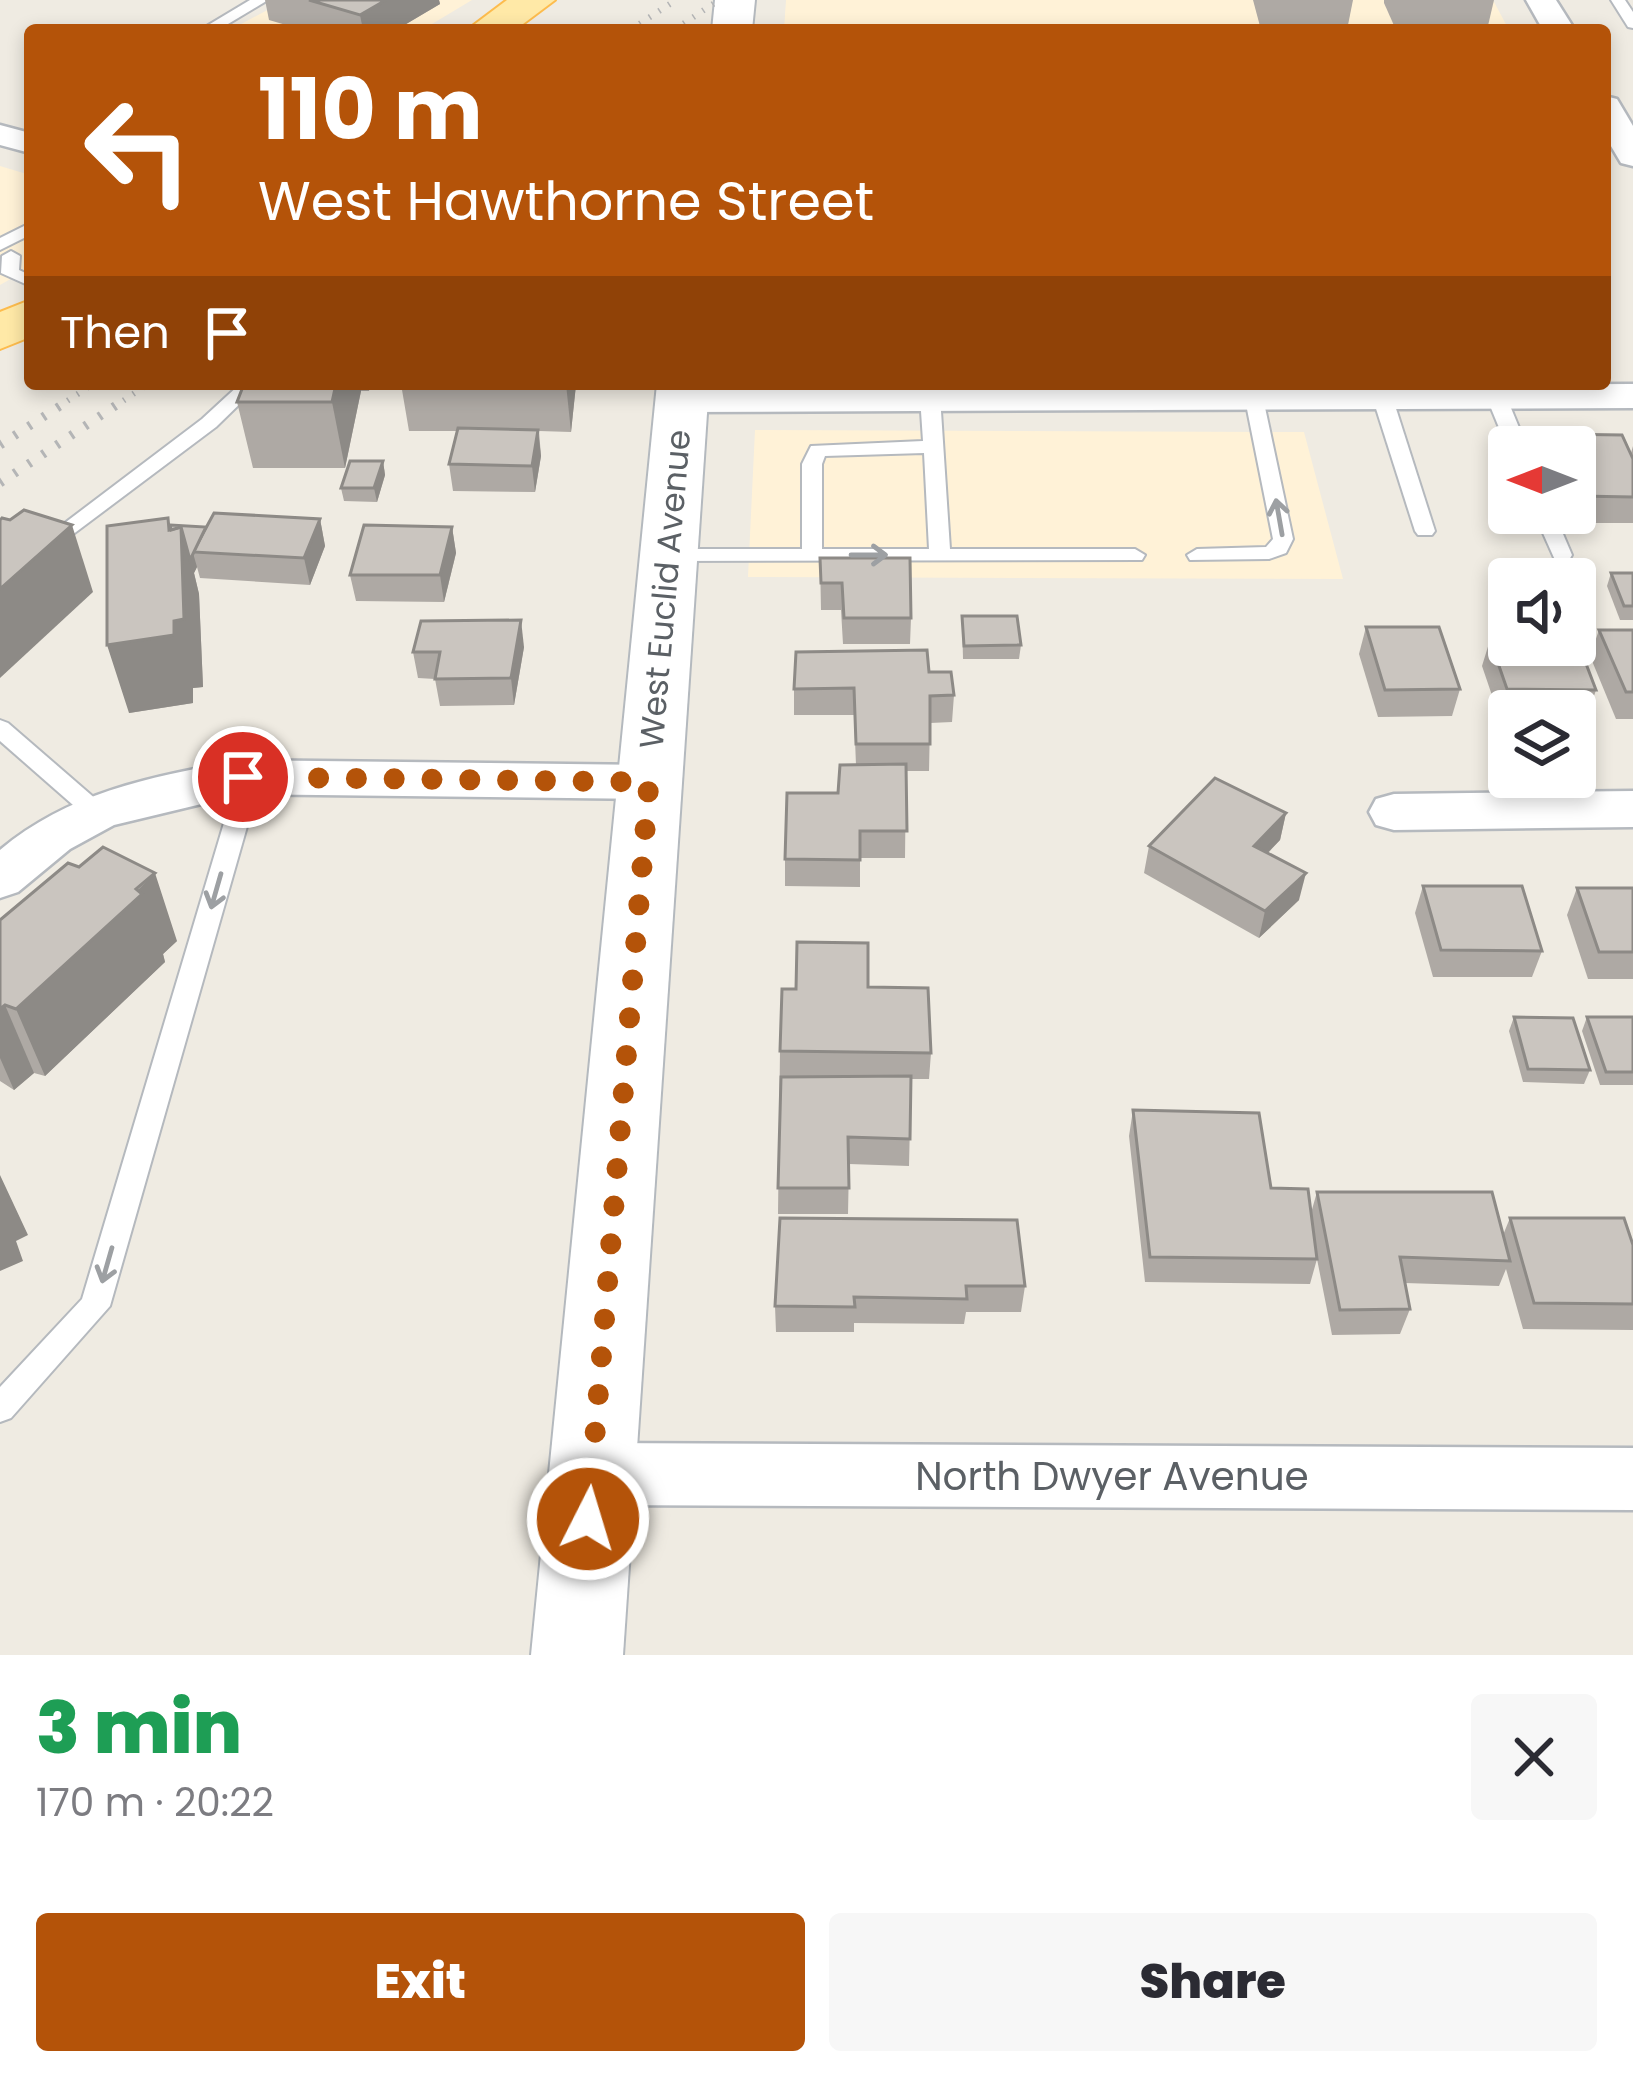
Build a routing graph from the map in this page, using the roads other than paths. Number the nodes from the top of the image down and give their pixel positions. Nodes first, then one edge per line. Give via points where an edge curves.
1 (261, 0) edge
2 (536, 0) edge
3 (1618, 0) edge
4 (218, 24) edge
5 (498, 24) edge
6 (1633, 24) edge
7 (1617, 115) edge
8 (1633, 156) edge
9 (10, 251) edge
10 (24, 279) edge
11 (245, 390) edge
12 (1252, 390) edge
13 (682, 392) edge
14 (1482, 392) edge
15 (930, 396) junction
16 (1382, 396) junction
17 (1633, 396) edge
18 (1504, 426) edge
19 (933, 448) junction
20 (1426, 531) dead end
21 (1553, 534) edge
22 (668, 555) junction
23 (812, 555) junction
24 (940, 555) junction
25 (1135, 555) dead end
26 (1196, 555) dead end
27 (1562, 555) dead end
28 (0, 582) edge
29 (0, 728) edge
30 (243, 777) junction
31 (649, 782) junction
32 (1633, 809) edge
33 (1394, 812) dead end
34 (97, 813) junction
35 (0, 879) edge
36 (0, 1408) edge
37 (592, 1474) junction
38 (1633, 1479) edge
39 (577, 1655) edge

1 - 4 lane
2 - 5 main road
3 - 6 lane
7 - 8 street
9 - 10 lane via 10,273
11 - 28 lane
12 - 15 street
12 - 16 street
26 -> 12 lane via 1269,554 1283,539
13 - 15 street
13 - 22 main road, West Euclid Avenue
14 - 16 street
14 - 17 street
14 - 18 lane
15 - 19 lane
16 - 20 lane
19 - 23 lane via 818,450
19 - 24 lane
21 - 27 lane
22 - 23 lane
22 - 31 main road, West Euclid Avenue
23 -> 24 lane
24 - 25 lane
29 - 34 lane
30 - 31 street
30 - 34 street
30 -> 36 lane via 236,824 94,1306
31 - 37 main road, West Euclid Avenue
32 - 33 street
34 - 35 street via 54,835
37 - 38 street, North Dwyer Avenue
37 - 39 main road, West Euclid Avenue

